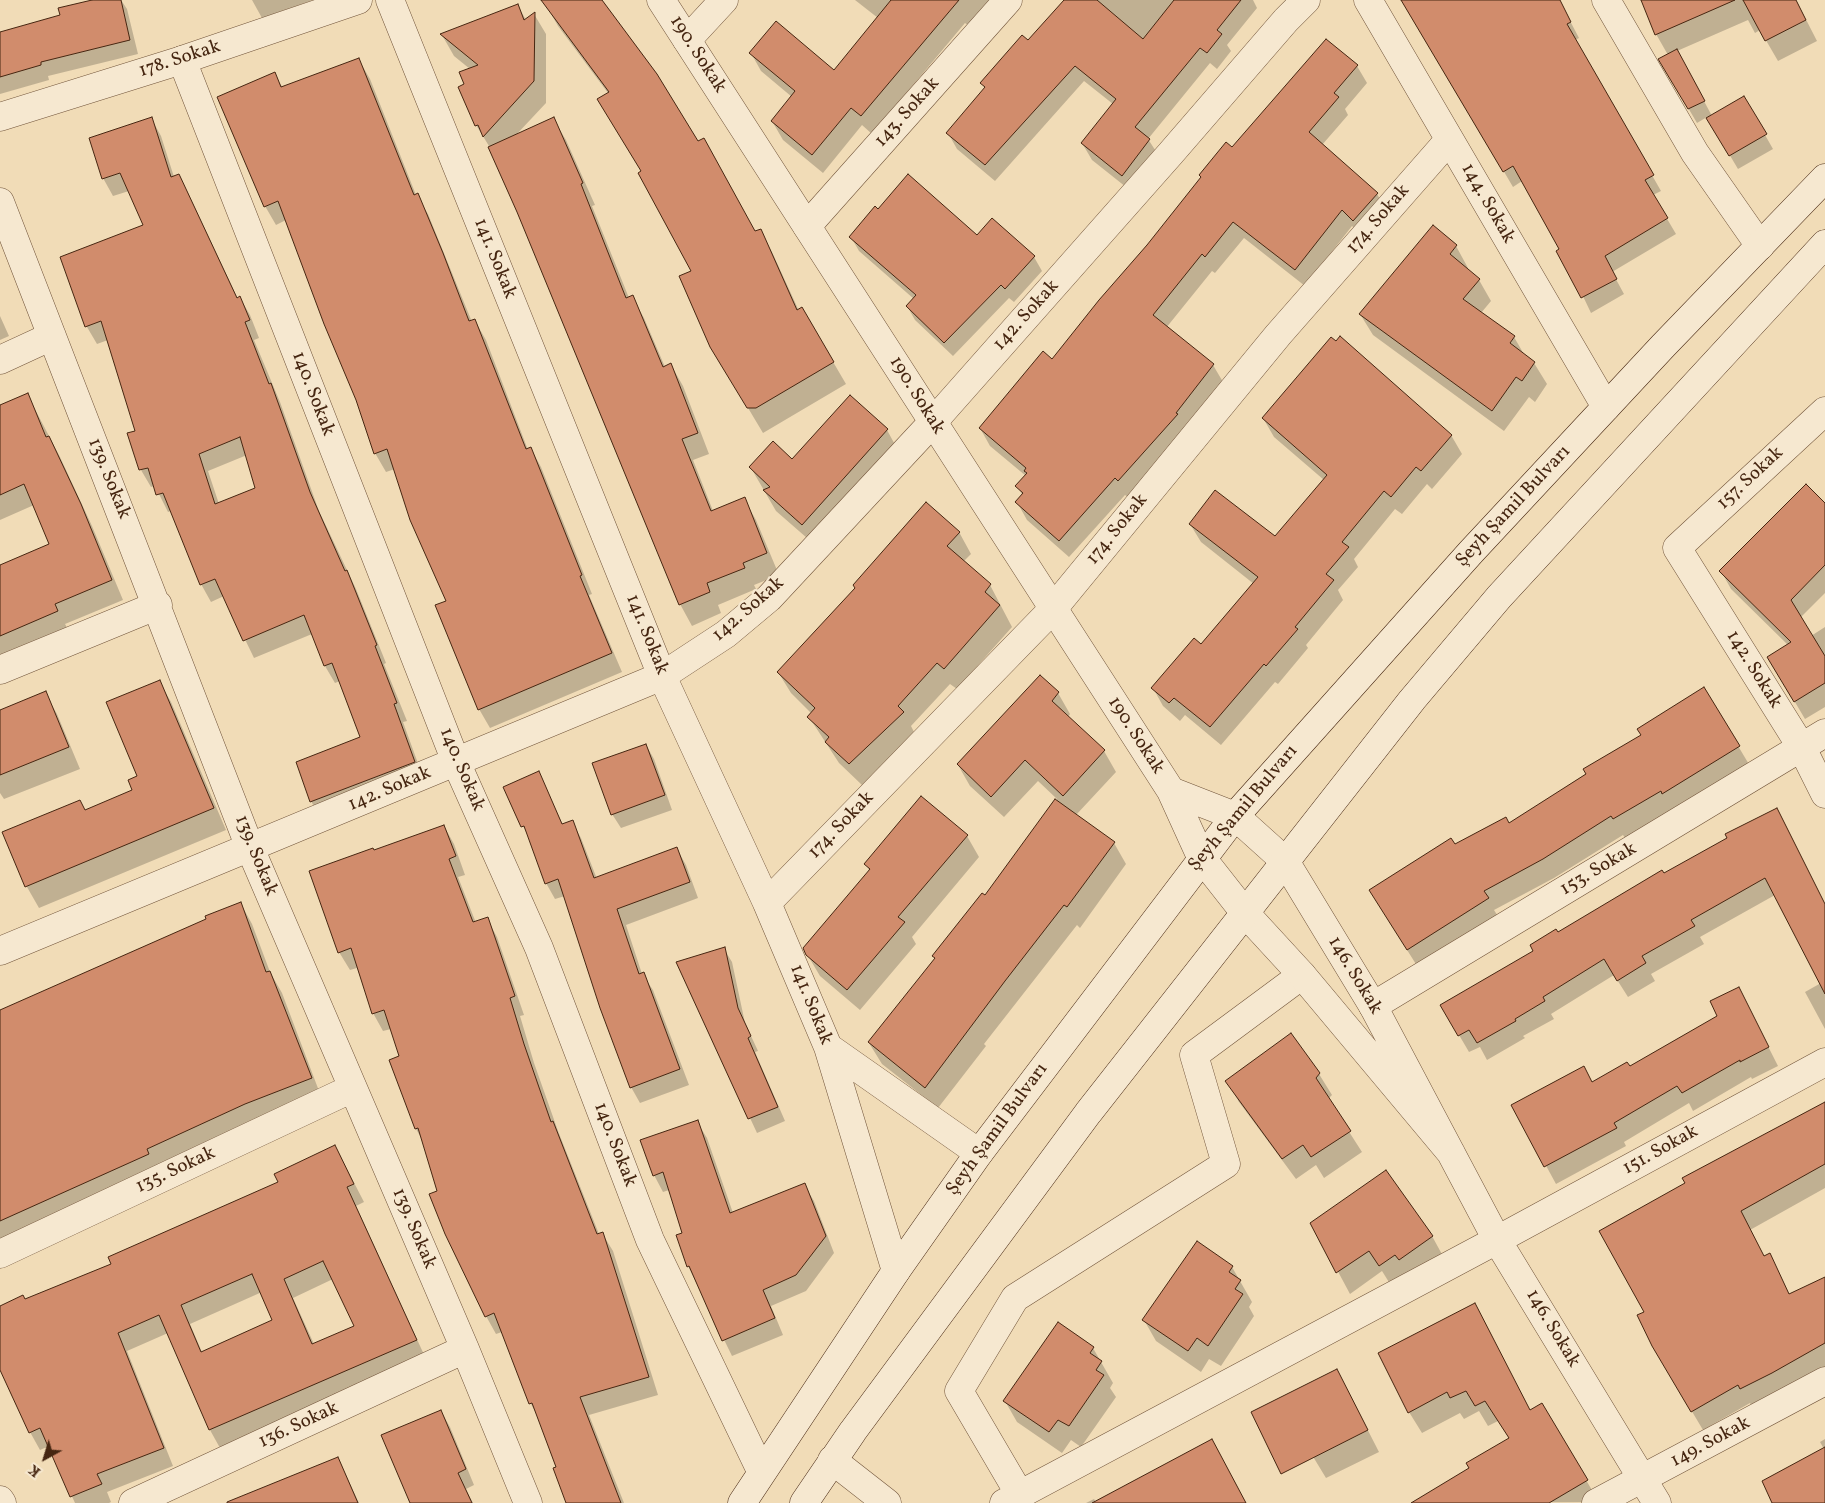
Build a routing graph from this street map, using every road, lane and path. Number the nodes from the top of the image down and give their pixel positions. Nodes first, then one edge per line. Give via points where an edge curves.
1 (358, 0) edge
2 (390, 0) edge
3 (661, 0) edge
4 (724, 0) edge
5 (1008, 0) edge
6 (1306, 0) edge
7 (1368, 0) edge
8 (1606, 0) edge
9 (687, 40) junction
10 (182, 60) junction
11 (0, 117) edge
12 (1449, 140) junction
13 (1825, 178) edge
14 (0, 202) edge
15 (808, 226) junction
16 (1825, 244) edge
17 (1760, 246) junction
18 (52, 336) junction
19 (0, 360) edge
20 (1606, 408) junction
21 (1825, 411) edge
22 (932, 422) junction
23 (1677, 548) joint
24 (158, 605) junction
25 (1052, 610) junction
26 (0, 670) edge
27 (662, 676) junction
28 (1825, 734) edge
29 (1802, 748) junction
30 (456, 762) junction
31 (1171, 792) junction
32 (1825, 794) edge
33 (1235, 816) junction
34 (250, 848) junction
35 (1202, 857) junction
36 (1285, 861) junction
37 (767, 903) junction
38 (1245, 913) junction
39 (0, 951) edge
40 (1302, 975) junction
41 (1373, 1006) junction
42 (828, 1047) junction
43 (1825, 1062) edge
44 (353, 1088) junction
45 (979, 1153) junction
46 (1451, 1153) junction
47 (1497, 1240) junction
48 (0, 1254) edge
49 (896, 1271) junction
50 (464, 1349) junction
51 (1825, 1381) edge
52 (832, 1460) junction
53 (761, 1471) junction
54 (1643, 1479) junction
55 (1012, 1499) edge
56 (133, 1503) edge
57 (528, 1503) edge
58 (742, 1503) edge
59 (804, 1503) edge
60 (887, 1503) edge
61 (1596, 1503) edge
62 (1657, 1503) edge

1 - 10 street, 178. Sokak
2 - 27 street, 141. Sokak
3 - 9 street, 190. Sokak
4 - 9 street
5 - 15 street, 143. Sokak
6 - 22 street, 142. Sokak
7 - 12 street, 144. Sokak
8 - 17 street via 1695,153
9 - 15 street, 190. Sokak
10 - 11 street, 178. Sokak
10 - 30 street, 140. Sokak
12 - 20 street, 144. Sokak
12 - 25 street, 174. Sokak via 1278,335
13 - 17 street, Şeyh Şamil Bulvarı
14 - 18 street, 139. Sokak
15 - 22 street, 190. Sokak
16 - 36 street via 1499,597 1412,700
17 - 20 street, Şeyh Şamil Bulvarı
18 - 19 street
18 - 24 street, 139. Sokak
20 - 33 street, Şeyh Şamil Bulvarı via 1471,552
21 - 23 street, 157. Sokak
22 - 25 street, 190. Sokak
22 - 27 street, 142. Sokak via 768,598 726,634
23 - 29 street, 142. Sokak
24 - 26 street
24 - 34 street, 139. Sokak
25 - 31 street, 190. Sokak
25 - 37 street, 174. Sokak
27 - 30 street, 142. Sokak
27 - 37 street, 141. Sokak
28 - 29 street, 153. Sokak
29 - 32 street, 142. Sokak
29 - 41 street, 153. Sokak
30 - 34 street, 142. Sokak
30 - 53 street, 140. Sokak via 539,948 650,1240
31 - 33 street, 190. Sokak
31 - 35 street, 190. Sokak
33 - 35 street, Şeyh Şamil Bulvarı
33 - 36 street, 146. Sokak
34 - 39 street, 142. Sokak
34 - 44 street, 139. Sokak
35 - 38 street, 146. Sokak
35 - 45 street, Şeyh Şamil Bulvarı
36 - 38 street
36 - 41 street, 146. Sokak
37 - 42 street, 141. Sokak
38 - 40 street, 146. Sokak
38 - 52 street via 1076,1129
40 - 46 street, 146. Sokak
40 - 55 street via 1194,1055 1226,1164 1015,1298 958,1391
41 - 46 street, 146. Sokak
42 - 45 street
42 - 49 street, 141. Sokak
43 - 47 street, 151. Sokak
44 - 48 street, 135. Sokak
44 - 50 street, 139. Sokak
45 - 49 street, Şeyh Şamil Bulvarı
46 - 47 street, 146. Sokak
47 - 54 street, 146. Sokak
47 - 55 street, 151. Sokak
49 - 53 street, Şeyh Şamil Bulvarı
50 - 56 street, 136. Sokak
50 - 57 street, 139. Sokak
51 - 54 street, 149. Sokak
52 - 59 street
52 - 60 street
53 - 58 street, Şeyh Şamil Bulvarı
54 - 61 street, 149. Sokak
54 - 62 street, 146. Sokak

